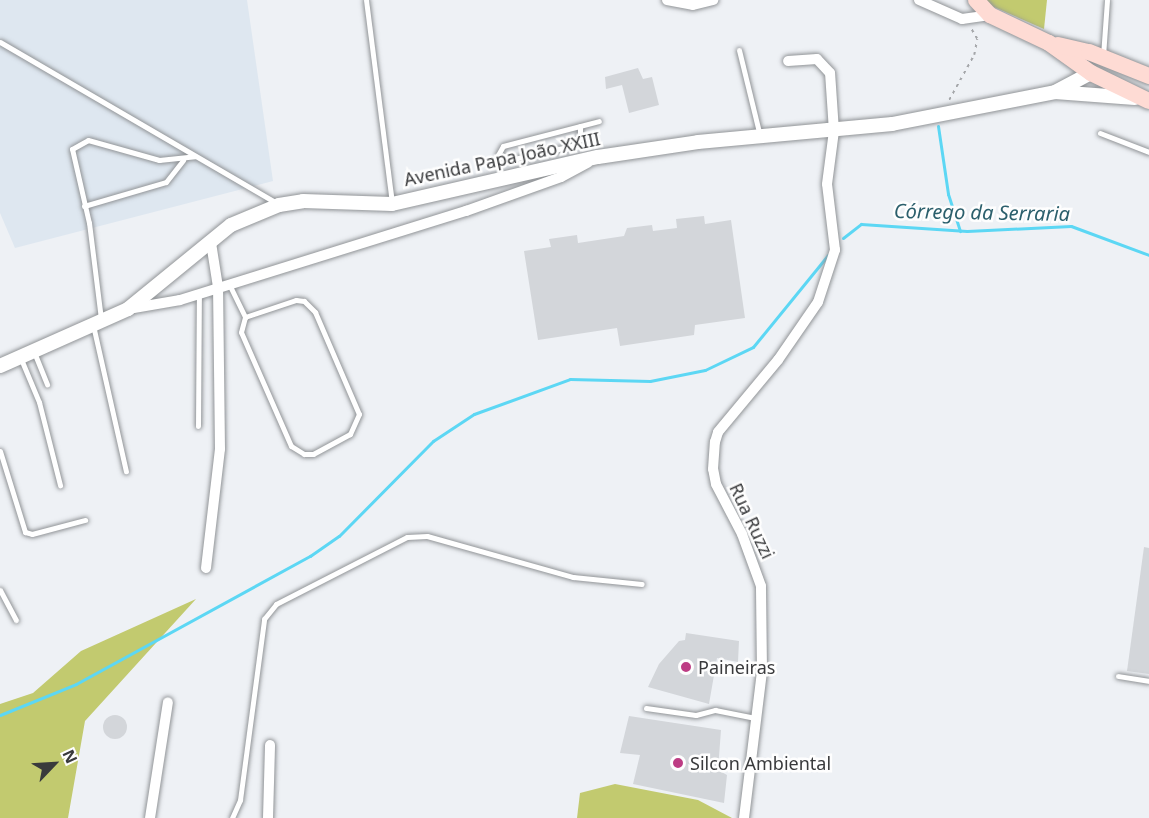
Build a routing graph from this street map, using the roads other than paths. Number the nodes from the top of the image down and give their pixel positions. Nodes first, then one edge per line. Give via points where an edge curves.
1 (366, 0) edge
2 (667, 0) edge
3 (713, 0) edge
4 (919, 0) edge
5 (976, 0) edge
6 (1107, 0) edge
7 (990, 15) junction
8 (0, 42) edge
9 (1049, 43) junction
10 (739, 50) dead end
11 (1103, 58) junction
12 (788, 61) dead end
13 (1091, 73) junction
14 (1147, 75) edge
15 (1055, 92) junction
16 (1149, 101) edge
17 (599, 121) dead end
18 (580, 126) junction
19 (834, 131) junction
20 (1100, 133) dead end
21 (760, 137) junction
22 (1149, 152) edge
23 (195, 156) junction
24 (598, 157) junction
25 (183, 160) junction
26 (392, 204) junction
27 (279, 205) junction
28 (84, 206) junction
29 (211, 243) junction
30 (223, 286) junction
31 (199, 294) junction
32 (128, 309) junction
33 (245, 317) junction
34 (97, 323) junction
35 (34, 352) junction
36 (21, 357) junction
37 (0, 366) edge
38 (47, 384) dead end
39 (198, 426) dead end
40 (0, 451) edge
41 (126, 471) dead end
42 (60, 484) dead end
43 (85, 520) dead end
44 (206, 568) dead end
45 (642, 584) dead end
46 (0, 590) edge
47 (16, 620) dead end
48 (1118, 676) dead end
49 (1149, 681) edge
50 (168, 702) dead end
51 (646, 708) dead end
52 (755, 718) junction
53 (270, 746) dead end
54 (150, 818) edge
55 (232, 818) edge
56 (268, 818) edge
57 (744, 818) edge

1 - 26 lane
2 - 3 street via 693,5
4 - 7 street via 965,20
5 - 7 main road
6 - 11 lane
7 - 9 main road
8 - 23 lane
9 - 11 main road
9 - 13 main road, Avenida Papa João XXIII
10 - 21 lane
11 - 14 main road
12 - 19 street, Rua Ruzzi via 817,59 827,65
13 - 14 main road via 1105,66
13 - 15 street, Avenida Papa João XXIII
13 - 16 main road, Avenida Papa João XXIII
15 - 16 street, Avenida Papa João XXIII via 1094,92
15 - 19 street, Avenida Papa João XXIII
17 - 18 lane
18 - 18 lane via 503,146 498,155 509,160 572,146 580,139
19 - 21 street, Avenida Papa João XXIII
19 - 52 street, Rua Ruzzi via 827,184 835,250 829,277 818,302 778,360 718,432 714,448 716,484 742,534 761,586 762,671
20 - 22 lane
21 - 24 street, Avenida Papa João XXIII
23 - 25 lane
23 - 27 lane
24 - 26 street, Avenida Papa João XXIII
24 - 30 street via 561,177 466,211
25 - 28 lane via 166,182
25 - 28 lane via 159,160 81,140 72,148 71,160
26 - 27 street, Avenida Papa João XXIII via 303,201
27 - 29 street, Avenida Papa João XXIII via 231,225
28 - 34 lane
29 - 30 street
29 - 32 street, Avenida Papa João XXIII
30 - 31 street
30 - 33 lane
30 - 44 street via 220,449
31 - 32 street
31 - 39 lane
32 - 34 street, Avenida Papa João XXIII
33 - 33 lane via 296,300 309,305 355,400 359,414 350,434 313,454 304,454 291,446 241,332
34 - 35 street, Avenida Papa João XXIII
34 - 41 lane
35 - 36 street, Avenida Papa João XXIII
35 - 38 lane
36 - 37 street, Avenida Papa João XXIII
36 - 42 lane via 39,402
40 - 43 lane via 25,532 32,534
45 - 55 lane via 573,577 427,536 406,537 276,604 264,619 240,800
46 - 47 lane
48 - 49 lane
50 - 54 street
51 - 52 lane via 696,715 715,710
52 - 57 street, Rua Ruzzi
53 - 56 street

